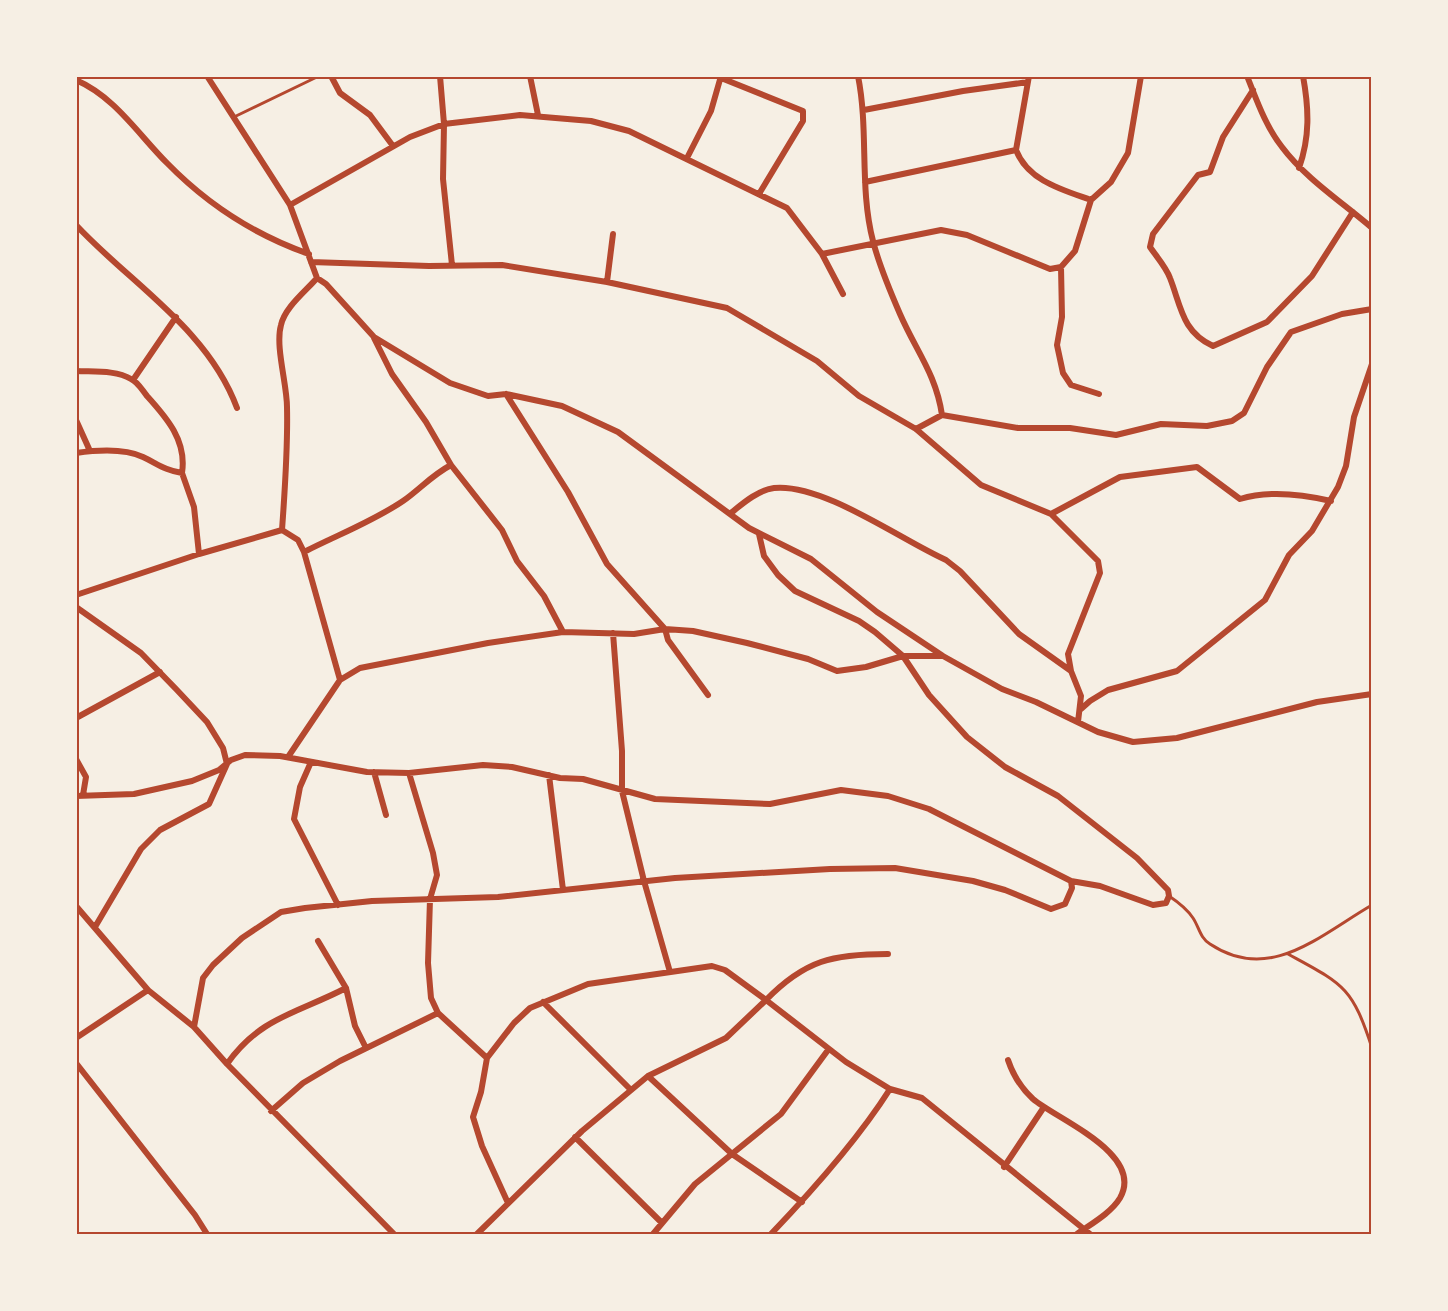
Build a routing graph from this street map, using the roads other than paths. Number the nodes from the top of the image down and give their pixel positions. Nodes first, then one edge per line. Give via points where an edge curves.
1 (207, 76) edge
2 (319, 76) edge
3 (331, 76) edge
4 (440, 76) edge
5 (530, 76) edge
6 (858, 76) edge
7 (1141, 76) edge
8 (1247, 76) edge
9 (1303, 76) edge
10 (721, 77) edge
11 (1028, 79) edge
12 (76, 80) edge
13 (1252, 90) junction
14 (864, 110) junction
15 (538, 115) junction
16 (234, 117) junction
17 (444, 124) junction
18 (393, 146) junction
19 (1016, 150) junction
20 (687, 158) junction
21 (1299, 168) junction
22 (865, 182) junction
23 (759, 194) junction
24 (1091, 200) junction
25 (290, 205) junction
26 (1353, 212) junction
27 (76, 225) edge
28 (1371, 228) edge
29 (613, 234) dead end
30 (874, 243) junction
31 (309, 254) junction
32 (822, 254) junction
33 (311, 262) junction
34 (452, 265) junction
35 (1061, 267) junction
36 (317, 278) junction
37 (607, 282) junction
38 (843, 294) dead end
39 (1371, 309) edge
40 (176, 318) junction
41 (374, 337) junction
42 (1371, 364) edge
43 (76, 371) edge
44 (133, 380) junction
45 (506, 394) junction
46 (1099, 394) dead end
47 (237, 408) dead end
48 (942, 415) junction
49 (76, 420) edge
50 (916, 429) junction
51 (90, 451) junction
52 (76, 453) edge
53 (451, 465) junction
54 (182, 473) junction
55 (1331, 501) junction
56 (731, 513) junction
57 (1051, 514) junction
58 (282, 530) junction
59 (759, 534) junction
60 (304, 552) junction
61 (199, 554) junction
62 (76, 595) edge
63 (76, 607) edge
64 (665, 629) junction
65 (563, 632) junction
66 (613, 633) junction
67 (903, 656) junction
68 (943, 657) junction
69 (1071, 671) junction
70 (160, 672) junction
71 (340, 680) junction
72 (1371, 694) edge
73 (708, 695) dead end
74 (1081, 710) junction
75 (76, 718) edge
76 (1078, 722) junction
77 (288, 758) junction
78 (76, 759) edge
79 (311, 762) junction
80 (226, 764) junction
81 (374, 772) junction
82 (409, 773) junction
83 (549, 775) junction
84 (622, 791) junction
85 (80, 796) edge
86 (386, 815) dead end
87 (644, 881) junction
88 (1071, 881) junction
89 (563, 890) junction
90 (1169, 896) junction
91 (430, 899) junction
92 (338, 905) junction
93 (1371, 905) edge
94 (76, 906) edge
95 (95, 927) junction
96 (318, 941) dead end
97 (888, 954) dead end
98 (1288, 954) junction
99 (670, 972) junction
100 (346, 988) junction
101 (148, 990) junction
102 (766, 1000) junction
103 (543, 1002) junction
104 (438, 1013) junction
105 (194, 1027) junction
106 (76, 1038) edge
107 (366, 1048) junction
108 (1371, 1048) edge
109 (828, 1050) junction
110 (487, 1058) junction
111 (1008, 1060) dead end
112 (76, 1063) edge
113 (227, 1064) junction
114 (648, 1076) junction
115 (890, 1089) junction
116 (631, 1090) junction
117 (1044, 1107) junction
118 (271, 1111) junction
119 (575, 1137) junction
120 (732, 1154) junction
121 (1004, 1167) junction
122 (802, 1202) junction
123 (508, 1203) junction
124 (661, 1222) junction
125 (1084, 1230) junction
126 (207, 1234) edge
127 (394, 1234) edge
128 (477, 1234) edge
129 (653, 1234) edge
130 (771, 1234) edge
131 (1077, 1234) edge
132 (1090, 1234) edge

1 - 16 street
2 - 16 lane
3 - 18 street via 340,93 370,115
4 - 17 street
5 - 15 street
6 - 14 street
7 - 24 street via 1128,153 1111,182
8 - 13 street
9 - 21 street via 1309,119 1307,145
10 - 20 street via 711,111
10 - 23 street via 803,111 803,122
11 - 14 street
11 - 19 street
12 - 31 street via 102,95 166,163 215,205 274,242
13 - 21 street via 1280,145
13 - 26 street via 1223,137 1210,172 1198,175 1153,234 1150,247 1170,277 1177,303 1192,332 1213,346 1267,322 1312,276
14 - 22 street
15 - 17 street
15 - 20 street via 629,131
16 - 25 street
17 - 18 street
17 - 34 street via 443,179
18 - 25 street
19 - 22 street
19 - 24 street via 1020,160 1051,186
20 - 23 street
21 - 26 street
22 - 30 street via 865,204
23 - 32 street via 787,208
24 - 35 street via 1075,251
25 - 31 street
26 - 28 street
27 - 40 street
29 - 37 street
30 - 32 street
30 - 35 street via 940,230 975,238 1050,269
30 - 48 street via 900,314 938,389
31 - 33 street
32 - 38 street
33 - 34 street
33 - 36 street
34 - 37 street via 502,266
35 - 46 street via 1062,317 1056,345 1063,373 1071,385
36 - 41 street
36 - 58 street via 280,325 287,404
37 - 50 street via 736,313 817,361 859,396
39 - 48 street via 1342,314 1291,332 1267,367 1244,413 1232,421 1207,426 1161,424 1116,435 1070,428 1018,428
40 - 44 street
40 - 47 street via 213,361
41 - 45 street via 450,383 488,396
41 - 53 street via 392,374
42 - 55 street via 1354,417 1346,466
43 - 44 street via 121,374
44 - 54 street via 169,420 180,443
45 - 56 street via 562,406 618,432
45 - 64 street via 568,492 607,564
48 - 50 street
49 - 51 street
50 - 57 street via 981,485
51 - 52 street
51 - 54 street via 129,452 164,470
53 - 60 street via 372,520
53 - 65 street via 502,530 517,561 544,596
54 - 61 street via 194,507
55 - 57 street via 1307,495 1259,493 1240,500 1197,467 1120,477
55 - 74 street via 1312,531 1289,555 1272,590 1249,614 1177,671 1108,690
56 - 59 street
56 - 69 street via 772,488 792,489 842,506 946,560 1019,634
57 - 69 street via 1098,561 1100,573 1068,654
58 - 60 street via 298,540
58 - 61 street
59 - 67 street via 764,556 795,591 859,621
59 - 68 street via 810,559
60 - 71 street
61 - 62 street
63 - 70 street via 141,653
64 - 66 street
64 - 67 street via 747,643 837,671
64 - 73 street via 668,640
65 - 66 street
65 - 71 street via 381,662
66 - 84 street
67 - 68 street
67 - 90 street via 929,695 967,737 1005,767 1066,802 1137,858 1168,890
68 - 76 street via 1002,689
69 - 74 street via 1079,689
70 - 75 street
70 - 80 street via 207,722 224,748
71 - 77 street
72 - 76 street via 1317,702 1177,738 1133,742
74 - 76 street
77 - 79 street
77 - 80 street via 245,755
78 - 85 street via 86,777
79 - 81 street
79 - 92 street via 300,787 294,819
80 - 85 street via 219,771 192,781 134,794
80 - 95 street via 209,804 160,830 141,849
81 - 82 street
81 - 86 street
82 - 83 street via 483,765
82 - 91 street via 437,875
83 - 84 street via 583,779
83 - 89 street
84 - 87 street
84 - 88 street via 655,799 770,804 841,790 888,796 954,821
87 - 88 street via 895,868 973,881 1051,909 1065,904
87 - 89 street
87 - 99 street
88 - 90 street via 1100,886 1153,905 1166,903
89 - 91 street
90 - 98 lane via 1193,918 1205,940 1217,948 1250,960
91 - 92 street
91 - 104 street via 428,963 431,998
92 - 105 street via 281,912 228,950 202,978
93 - 98 lane
94 - 95 street
95 - 101 street
96 - 100 street
97 - 102 street via 825,959 803,968
98 - 108 lane via 1348,992 1358,1006
99 - 102 street via 712,966 734,975
99 - 103 street via 588,984
100 - 107 street via 355,1026
100 - 113 street via 265,1025 241,1044
101 - 105 street
101 - 106 street
102 - 109 street
102 - 114 street via 726,1038
103 - 110 street via 514,1023
103 - 116 street
104 - 107 street
104 - 110 street
105 - 113 street
107 - 118 street via 303,1083
109 - 115 street
109 - 120 street via 781,1114
110 - 123 street via 473,1117
111 - 117 street via 1021,1086
112 - 126 street
113 - 118 street
114 - 116 street
114 - 120 street
115 - 121 street via 922,1098
115 - 122 street
116 - 119 street
117 - 121 street
117 - 125 street via 1109,1152 1123,1176 1120,1198
118 - 127 street
119 - 123 street
119 - 124 street
120 - 122 street
120 - 124 street via 695,1184
121 - 125 street
122 - 130 street
123 - 128 street
124 - 129 street
125 - 131 street
125 - 132 street

